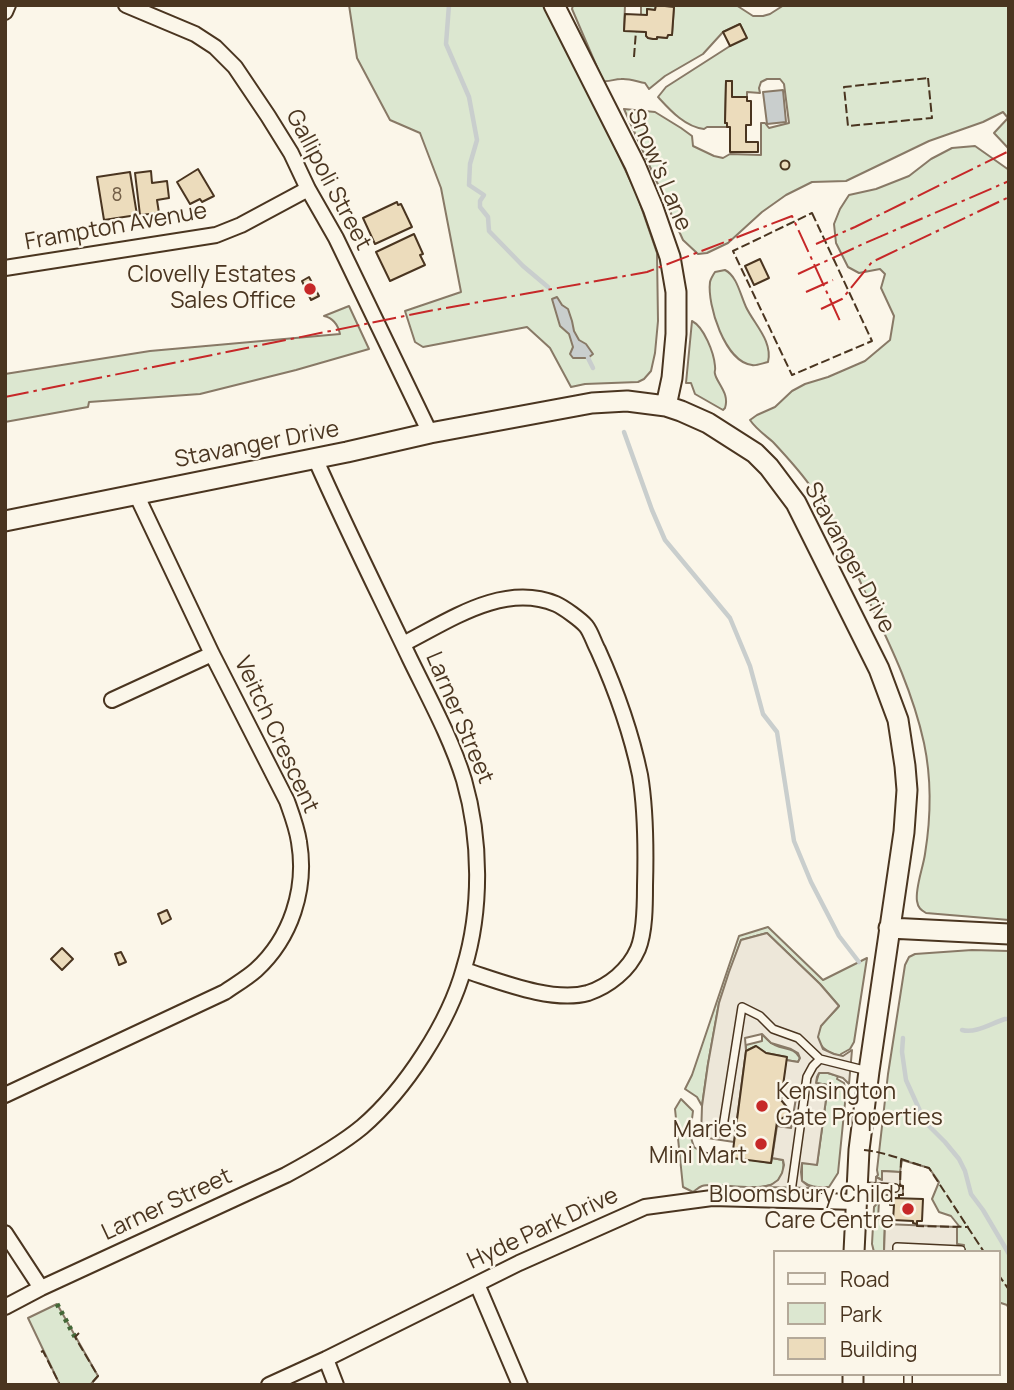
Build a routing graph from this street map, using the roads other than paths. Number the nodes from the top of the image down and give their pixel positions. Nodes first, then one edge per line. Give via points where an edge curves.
1 (8, 5) edge
2 (126, 5) edge
3 (554, 5) edge
4 (5, 12) edge
5 (308, 189) junction
6 (5, 268) edge
7 (666, 406) junction
8 (430, 433) junction
9 (315, 458) junction
10 (136, 494) junction
11 (5, 521) edge
12 (403, 644) junction
13 (212, 654) junction
14 (112, 700) dead end
15 (889, 928) junction
16 (1009, 934) edge
17 (464, 970) junction
18 (820, 1059) junction
19 (869, 1071) junction
20 (5, 1095) edge
21 (722, 1133) dead end
22 (895, 1188) dead end
23 (856, 1194) junction
24 (790, 1199) junction
25 (5, 1233) edge
26 (854, 1250) edge
27 (897, 1250) edge
28 (961, 1250) dead end
29 (477, 1284) junction
30 (41, 1288) junction
31 (5, 1307) edge
32 (326, 1359) junction
33 (270, 1385) edge
34 (336, 1385) edge
35 (520, 1385) edge

1 - 4 street
2 - 5 street, Gallipoli Street via 195,34 235,67 291,153
3 - 7 street, Snow's Lane via 635,165 670,257 676,334
5 - 6 street, Frampton Avenue via 216,234
5 - 8 street, Gallipoli Street
7 - 8 street, Stavanger Drive via 627,401 579,404
7 - 15 street, Stavanger Drive via 708,422 769,467 796,503 879,669 898,720 907,790
8 - 9 street, Stavanger Drive
9 - 10 street, Stavanger Drive
9 - 12 street, Larner Street
10 - 11 street, Stavanger Drive
10 - 13 street, Veitch Crescent
12 - 17 street, Larner Street via 447,738 470,805 476,889
12 - 17 street via 491,601 528,597 558,605 587,627 627,723 640,777 646,841 645,914 638,949 621,974 605,986 567,996
13 - 14 street
13 - 20 street, Veitch Crescent via 296,826 300,877 286,934 254,972 225,992
15 - 16 street
15 - 19 street, Stavanger Drive
17 - 30 street, Larner Street via 430,1044 409,1076 362,1127 286,1175
18 - 19 lane
18 - 21 lane via 798,1038 785,1035 741,1007
18 - 24 lane via 807,1077
19 - 23 street, Stavanger Drive
22 - 23 lane
23 - 24 street, Hyde Park Drive
23 - 26 street, Stavanger Drive
24 - 29 street, Hyde Park Drive via 712,1198 645,1207
25 - 30 street
27 - 28 lane
29 - 32 street, Hyde Park Drive
29 - 35 street
30 - 31 street, Larner Street
32 - 33 street, Hyde Park Drive
32 - 34 street

